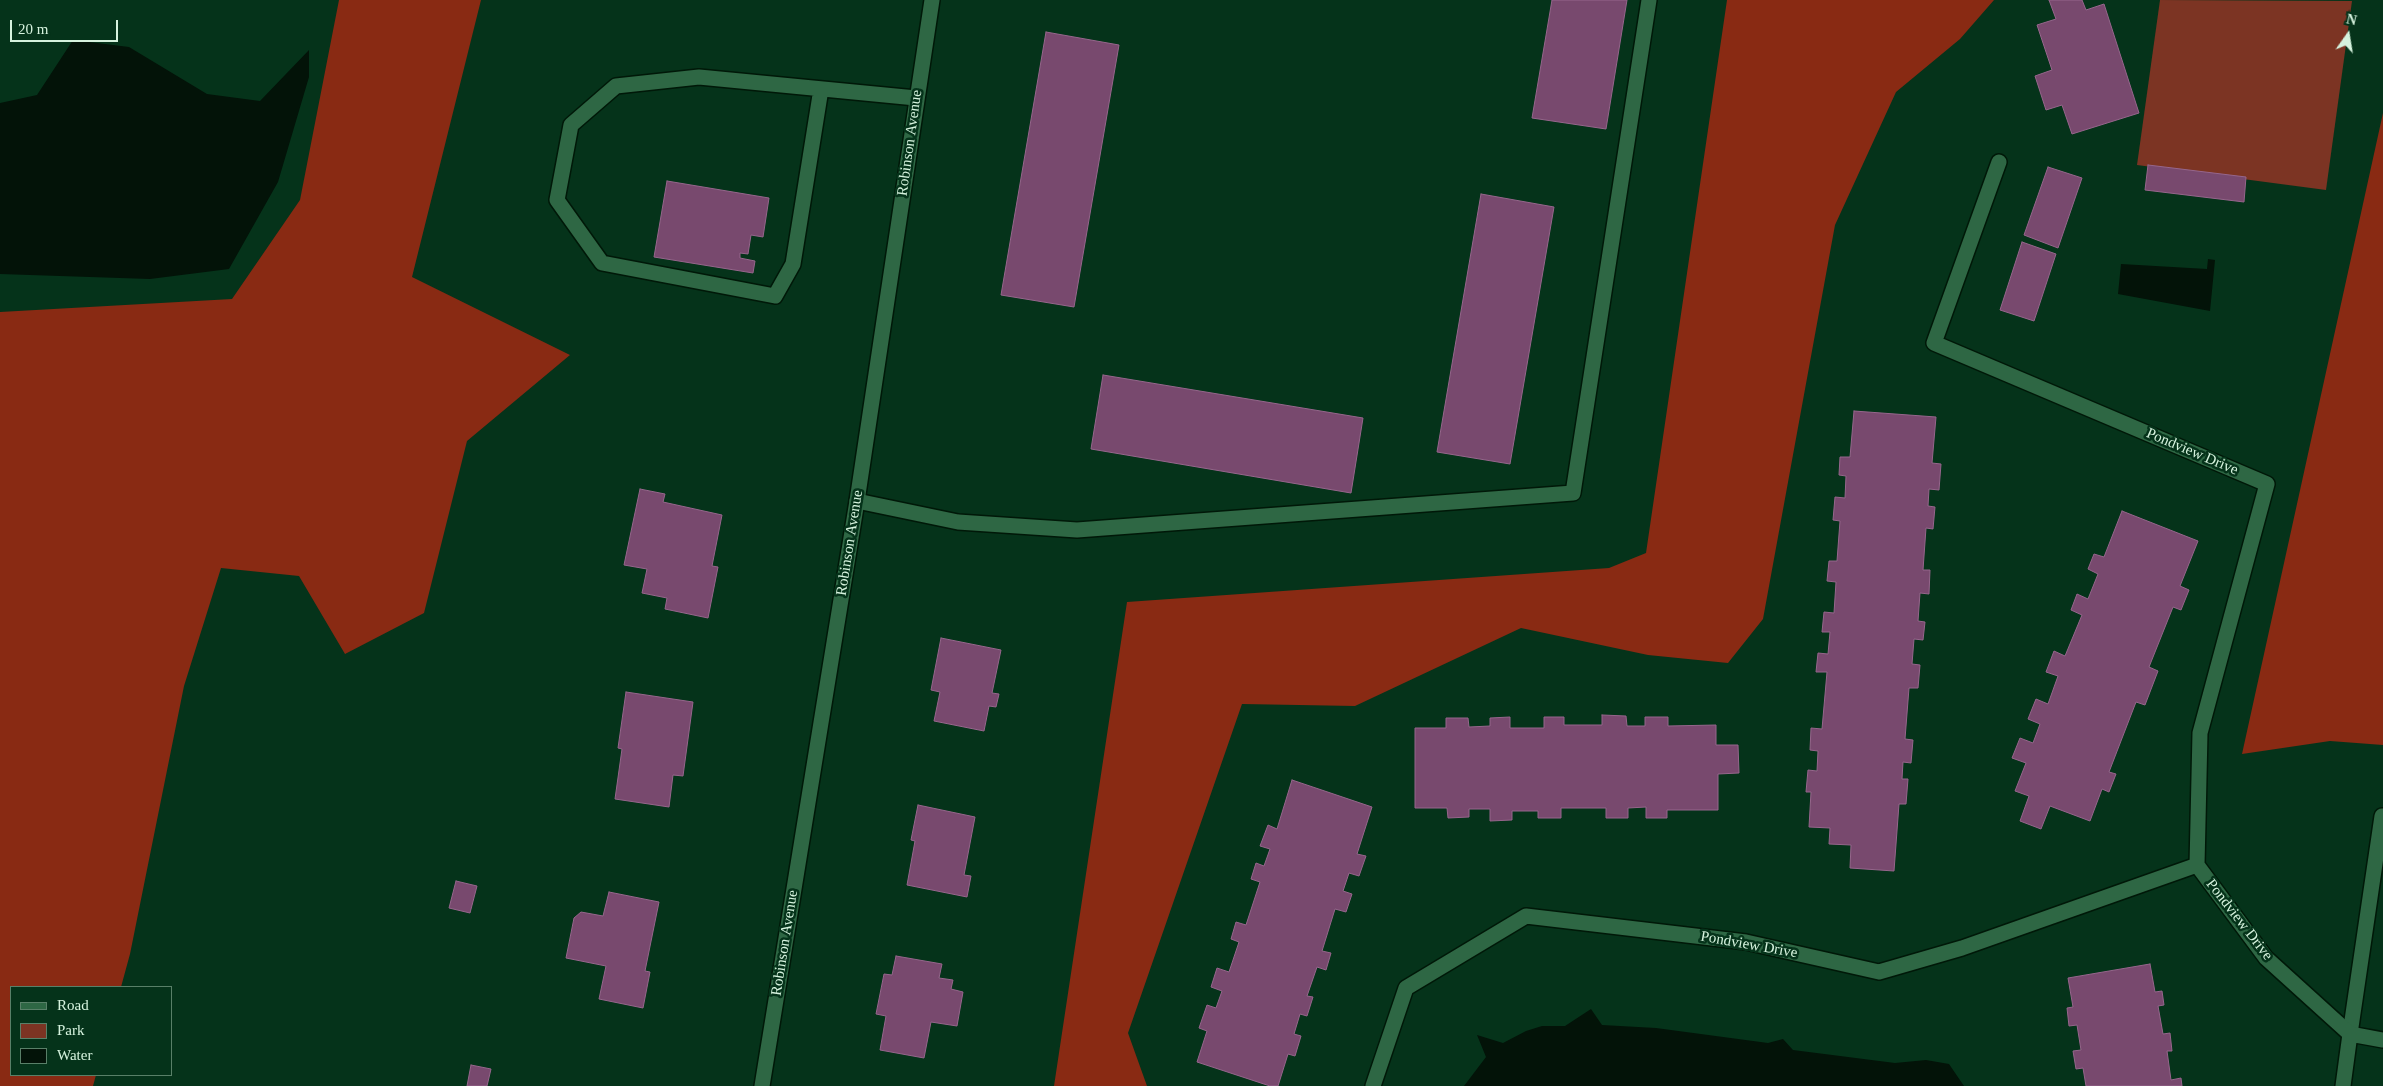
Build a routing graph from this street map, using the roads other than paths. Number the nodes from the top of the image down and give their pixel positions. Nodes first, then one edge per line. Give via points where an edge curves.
1 (932, 0) edge
2 (1649, 0) edge
3 (821, 89) junction
4 (916, 98) junction
5 (2000, 162) dead end
6 (857, 501) junction
7 (2382, 816) edge
8 (2197, 865) junction
9 (2350, 1034) junction
10 (2383, 1040) edge
11 (762, 1086) edge
12 (1372, 1086) edge
13 (2343, 1086) edge

1 - 4 street, Robinson Avenue
2 - 6 street via 1573,493 1078,530 958,522
3 - 3 street via 699,77 616,86 571,125 557,200 602,263 776,296 794,264
3 - 4 street
4 - 6 street, Robinson Avenue
5 - 8 street, Pondview Drive via 1934,343 2267,484 2200,733
6 - 11 street, Robinson Avenue
7 - 9 street
8 - 9 street, Pondview Drive via 2266,958
8 - 12 street, Pondview Drive via 1962,948 1879,972 1746,942 1526,916 1406,988
9 - 10 street
9 - 13 street

